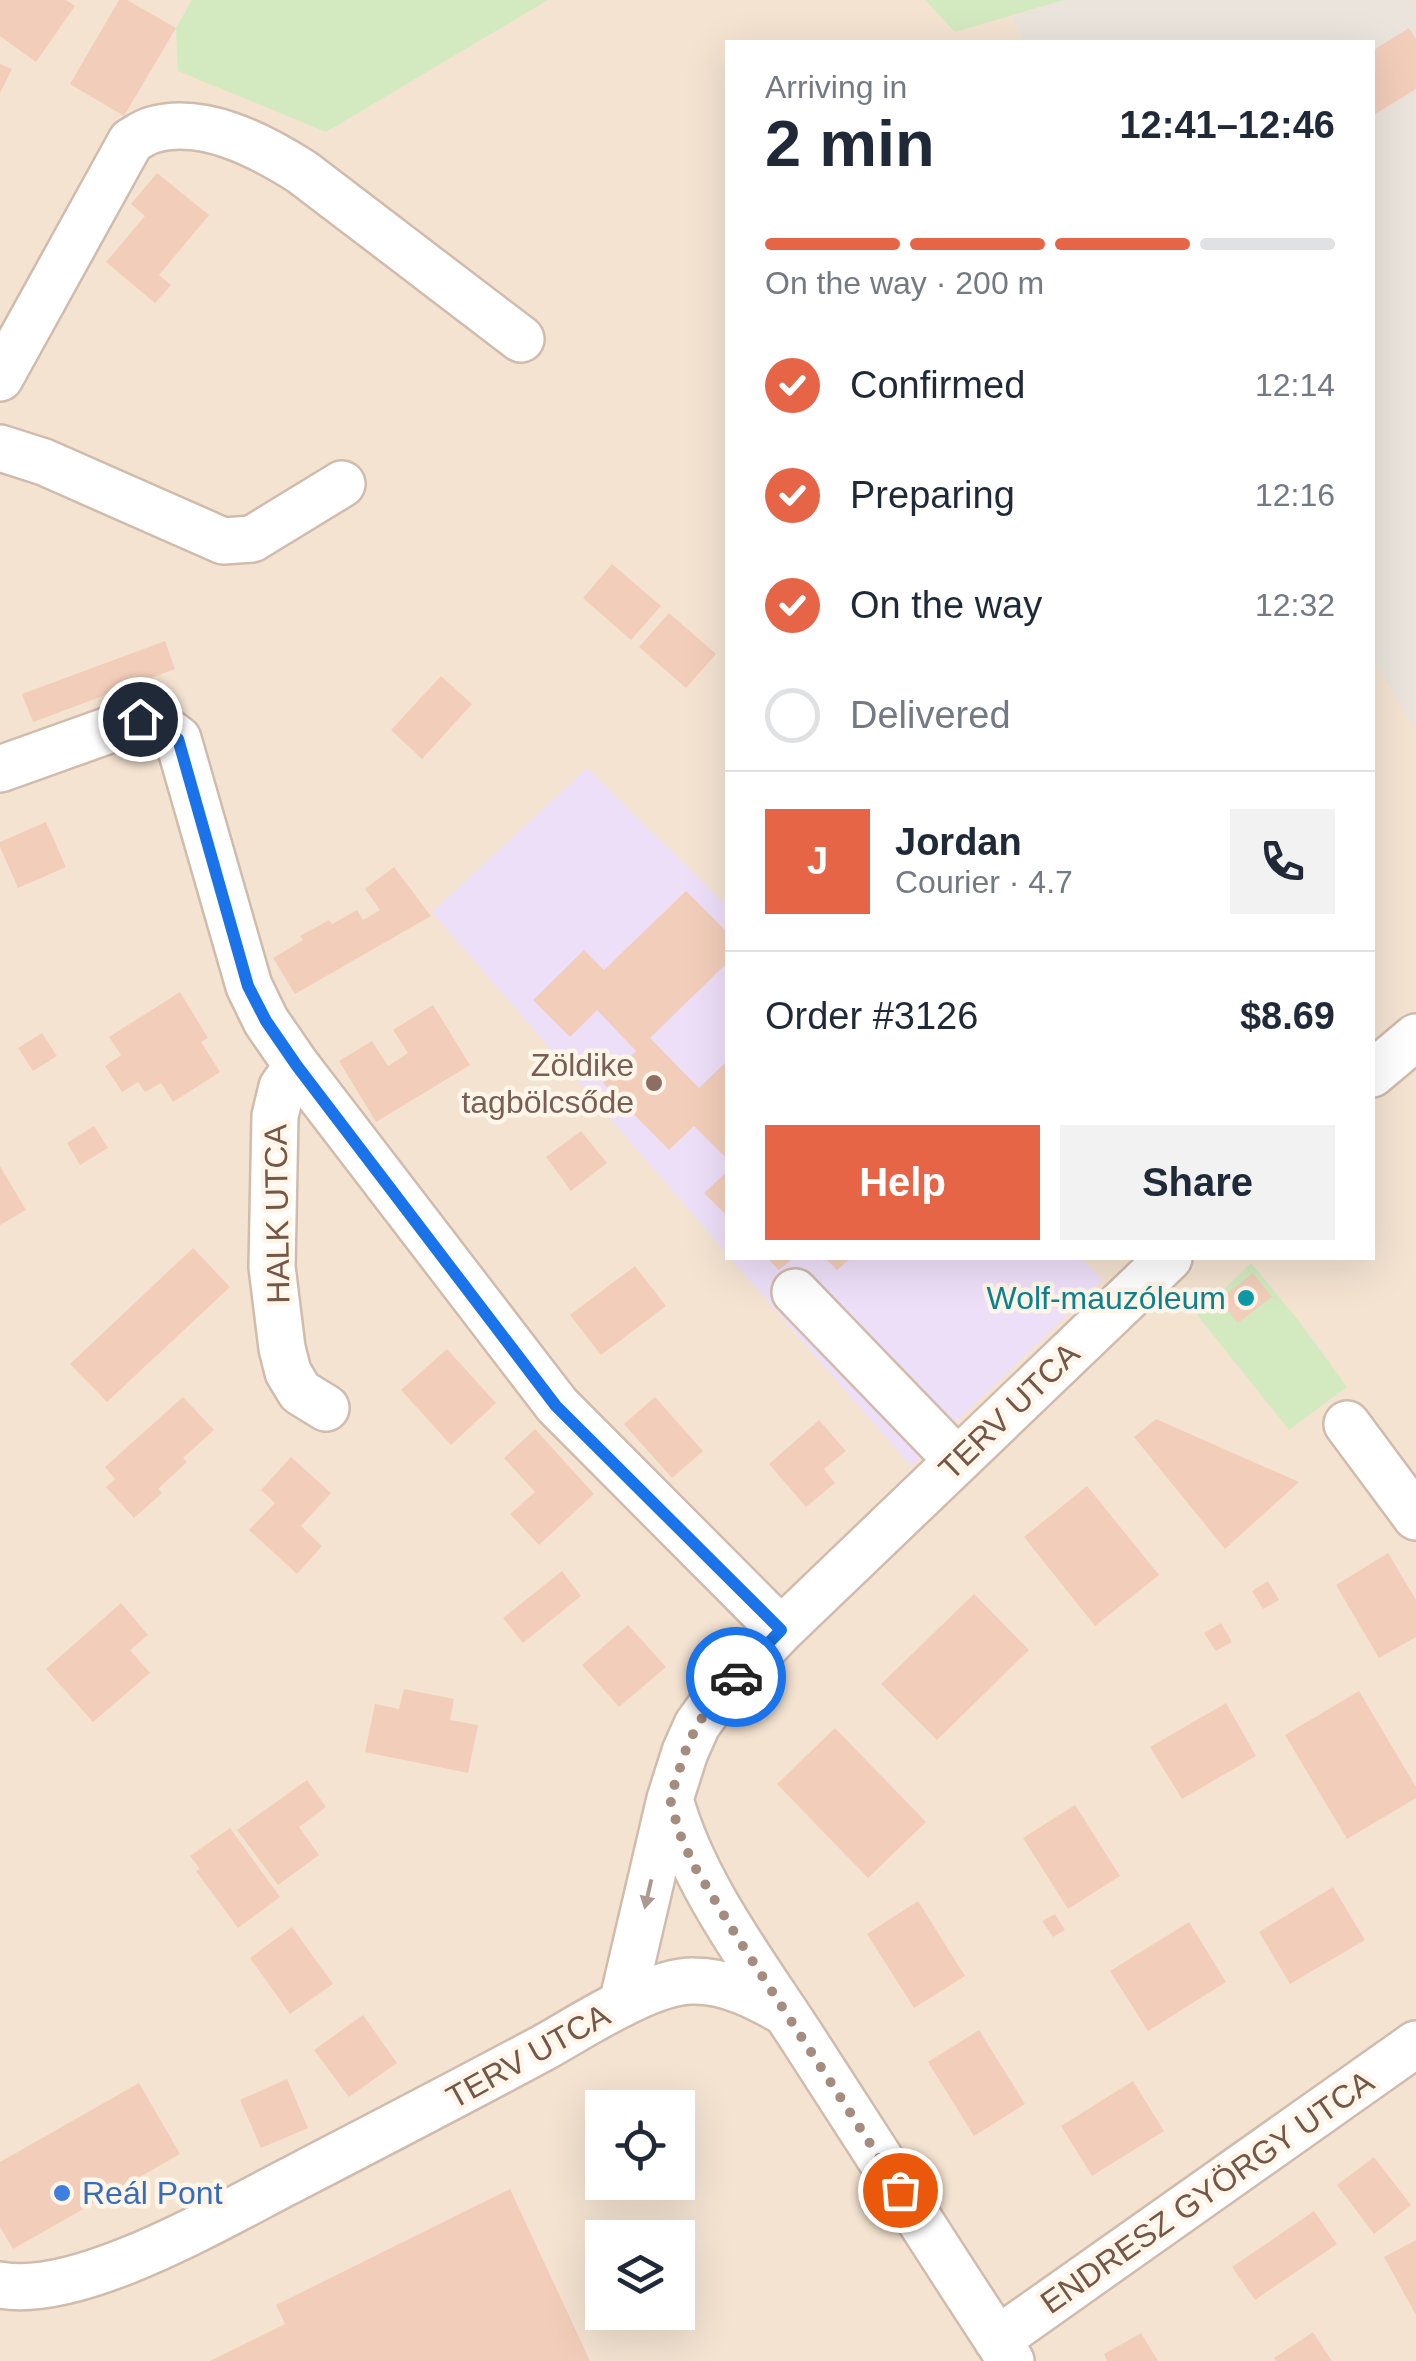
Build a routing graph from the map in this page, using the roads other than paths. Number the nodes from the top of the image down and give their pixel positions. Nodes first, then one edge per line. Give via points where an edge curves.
1 (521, 340) dead end
2 (0, 378) edge
3 (0, 448) edge
4 (342, 484) dead end
5 (0, 769) edge
6 (1416, 1037) edge
7 (297, 1066) junction
8 (1375, 1071) edge
9 (1167, 1260) edge
10 (795, 1292) dead end
11 (326, 1408) dead end
12 (1348, 1424) dead end
13 (958, 1460) junction
14 (1416, 1517) edge
15 (781, 1630) junction
16 (670, 1799) junction
17 (622, 2004) junction
18 (786, 2013) junction
19 (1416, 2044) edge
20 (0, 2285) edge
21 (1004, 2351) edge

1 - 2 street via 302,172 218,130 182,127 131,140
3 - 4 street via 222,541 252,540
5 - 7 street, HALK UTCA via 140,719 178,739 248,986
6 - 8 street
7 - 11 street, HALK UTCA via 274,1116 272,1266 288,1372 300,1392
7 - 15 street, HALK UTCA via 556,1406
9 - 13 street, TERV UTCA
10 - 13 street
12 - 14 street
13 - 15 street, TERV UTCA
15 - 16 street, TERV UTCA via 697,1725
16 -> 17 street, TERV UTCA
16 - 18 street via 693,1864
17 - 18 street via 694,1980 749,1992
17 - 20 street, TERV UTCA via 185,2233 82,2277 41,2287
18 - 21 street
19 - 21 street, ENDRESZ GYÖRGY UTCA

